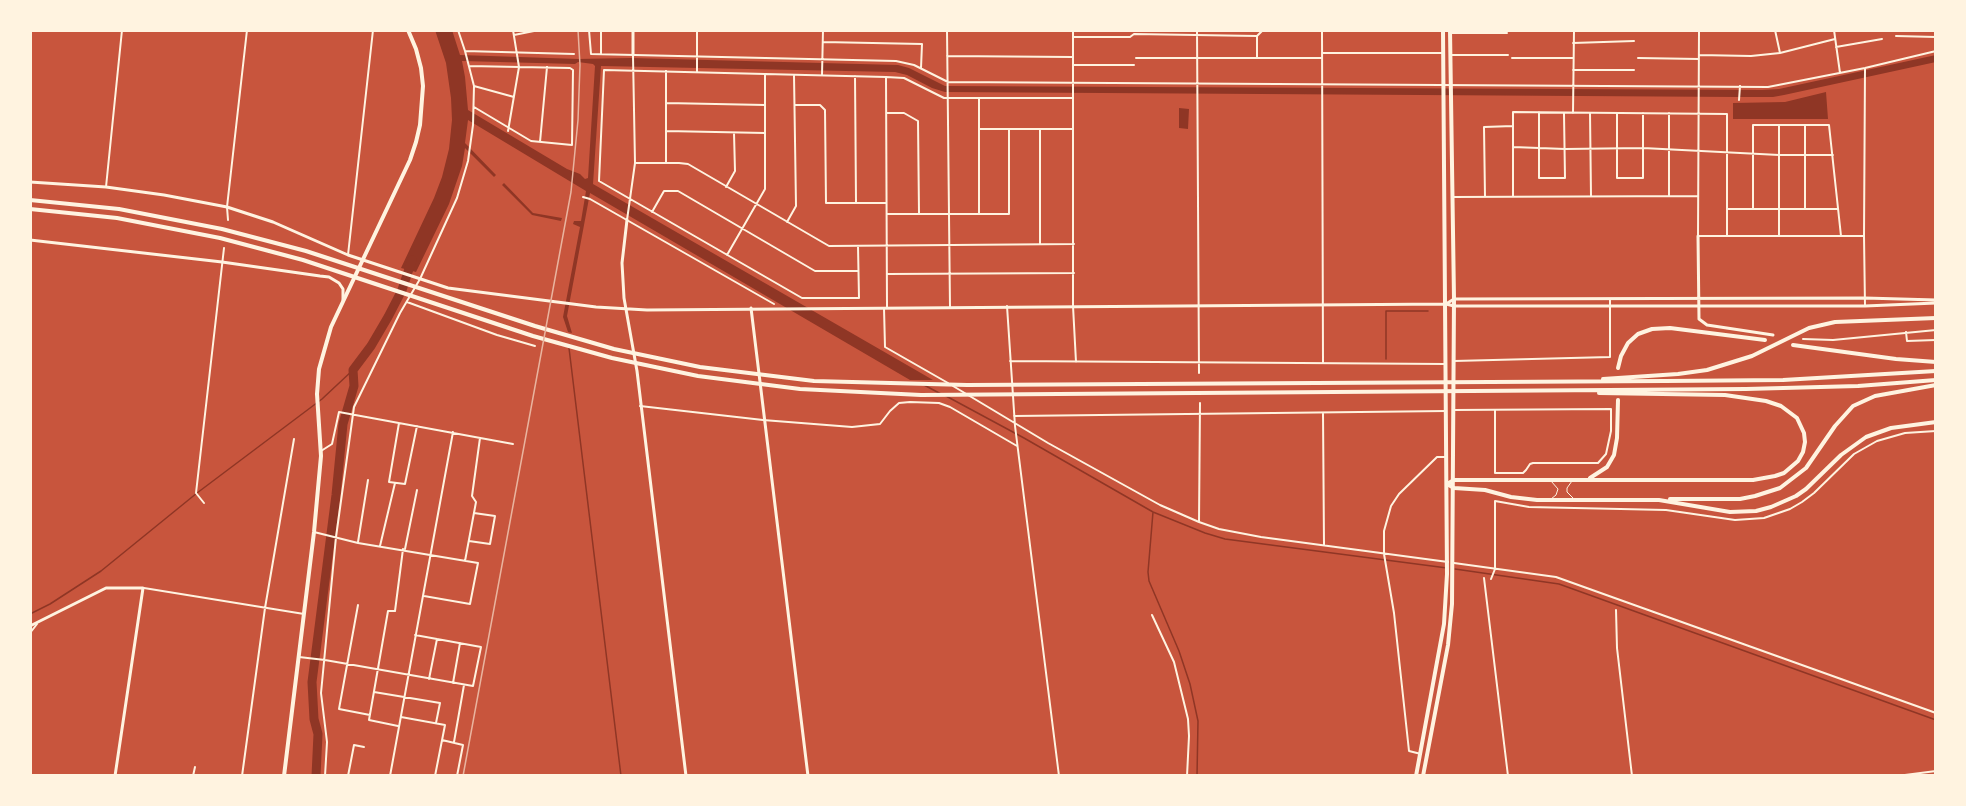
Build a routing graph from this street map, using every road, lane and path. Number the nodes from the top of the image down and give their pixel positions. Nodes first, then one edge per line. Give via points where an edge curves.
1 (122, 30) edge
2 (248, 30) edge
3 (373, 30) edge
4 (408, 30) edge
5 (458, 30) edge
6 (513, 30) edge
7 (538, 30) edge
8 (589, 30) edge
9 (601, 30) edge
10 (633, 30) edge
11 (697, 30) edge
12 (823, 30) edge
13 (947, 30) edge
14 (1072, 30) edge
15 (1197, 30) edge
16 (1263, 30) edge
17 (1281, 30) edge
18 (1322, 30) edge
19 (1443, 30) edge
20 (1573, 30) edge
21 (1637, 30) edge
22 (1775, 30) edge
23 (1834, 30) edge
24 (1450, 31) edge
25 (1699, 31) edge
26 (1507, 33) dead end
27 (514, 35) junction
28 (1197, 35) junction
29 (1257, 36) junction
30 (1896, 36) dead end
31 (1073, 37) junction
32 (1936, 37) edge
33 (1835, 39) junction
34 (1882, 39) dead end
35 (1634, 41) dead end
36 (823, 42) junction
37 (1573, 43) junction
38 (1836, 47) junction
39 (1936, 51) edge
40 (466, 52) junction
41 (1322, 53) junction
42 (1443, 53) junction
43 (1780, 53) junction
44 (517, 54) junction
45 (574, 54) dead end
46 (601, 54) junction
47 (1450, 55) junction
48 (1508, 55) dead end
49 (633, 56) junction
50 (947, 56) junction
51 (1072, 57) junction
52 (1257, 57) junction
53 (1698, 57) junction
54 (697, 58) junction
55 (1136, 58) dead end
56 (1198, 58) junction
57 (1322, 58) junction
58 (1512, 58) dead end
59 (1573, 58) junction
60 (1638, 58) dead end
61 (823, 61) junction
62 (468, 64) junction
63 (1073, 65) junction
64 (1134, 65) dead end
65 (518, 66) junction
66 (547, 67) junction
67 (921, 68) junction
68 (1864, 68) junction
69 (634, 69) junction
70 (697, 70) junction
71 (1573, 70) junction
72 (1634, 70) dead end
73 (666, 71) junction
74 (822, 73) junction
75 (1840, 73) junction
76 (765, 74) junction
77 (794, 75) junction
78 (855, 76) junction
79 (886, 76) junction
80 (948, 83) junction
81 (1073, 85) junction
82 (1198, 85) junction
83 (1443, 85) junction
84 (1450, 85) junction
85 (1573, 85) junction
86 (1698, 85) junction
87 (1322, 86) junction
88 (1740, 86) junction
89 (474, 87) junction
90 (1072, 96) junction
91 (514, 97) junction
92 (948, 98) junction
93 (979, 98) junction
94 (1739, 100) dead end
95 (666, 103) junction
96 (765, 105) junction
97 (795, 105) junction
98 (474, 106) junction
99 (1539, 112) junction
100 (886, 113) junction
101 (1564, 113) junction
102 (1573, 113) junction
103 (1590, 113) junction
104 (1617, 113) junction
105 (1643, 113) junction
106 (1669, 113) junction
107 (1698, 114) junction
108 (1779, 125) junction
109 (1513, 126) junction
110 (1805, 126) junction
111 (979, 129) junction
112 (1040, 129) junction
113 (1073, 129) junction
114 (509, 130) junction
115 (1009, 130) junction
116 (666, 131) junction
117 (734, 132) junction
118 (765, 133) junction
119 (540, 142) junction
120 (1513, 147) junction
121 (1539, 148) junction
122 (1617, 148) junction
123 (1643, 148) junction
124 (1565, 149) junction
125 (1590, 149) junction
126 (1669, 149) junction
127 (1698, 150) junction
128 (1727, 152) junction
129 (1753, 154) junction
130 (1779, 155) junction
131 (1805, 155) junction
132 (1833, 155) junction
133 (635, 163) junction
134 (666, 163) junction
135 (30, 182) edge
136 (106, 187) junction
137 (726, 187) junction
138 (1513, 196) junction
139 (1591, 196) junction
140 (1669, 196) junction
141 (1698, 196) junction
142 (583, 197) dead end
143 (1452, 197) junction
144 (1485, 197) junction
145 (30, 200) edge
146 (630, 201) junction
147 (856, 203) junction
148 (887, 203) junction
149 (756, 204) junction
150 (227, 207) junction
151 (1779, 208) junction
152 (1805, 208) junction
153 (1838, 208) junction
154 (30, 209) edge
155 (1727, 209) junction
156 (1753, 209) junction
157 (652, 212) junction
158 (887, 214) junction
159 (919, 214) junction
160 (948, 214) junction
161 (979, 214) junction
162 (228, 220) dead end
163 (627, 220) junction
164 (787, 222) junction
165 (742, 229) junction
166 (1698, 236) junction
167 (1727, 236) junction
168 (1779, 236) junction
169 (1841, 236) junction
170 (1864, 236) junction
171 (30, 240) edge
172 (1074, 244) junction
173 (949, 245) junction
174 (1040, 245) junction
175 (858, 246) junction
176 (887, 246) junction
177 (224, 248) dead end
178 (348, 255) junction
179 (727, 255) junction
180 (363, 259) junction
181 (222, 262) junction
182 (858, 271) junction
183 (1074, 273) junction
184 (888, 274) junction
185 (949, 274) junction
186 (420, 279) junction
187 (1698, 298) junction
188 (1865, 298) junction
189 (1454, 299) junction
190 (1610, 299) junction
191 (343, 302) junction
192 (407, 302) junction
193 (1936, 302) edge
194 (774, 304) dead end
195 (1323, 304) junction
196 (1446, 304) junction
197 (1198, 305) junction
198 (1008, 306) junction
199 (1074, 306) junction
200 (1454, 306) junction
201 (1610, 306) junction
202 (1698, 306) junction
203 (1865, 306) junction
204 (885, 307) junction
205 (950, 307) junction
206 (751, 308) junction
207 (1936, 318) edge
208 (1936, 330) edge
209 (1906, 332) junction
210 (1773, 335) dead end
211 (1803, 339) dead end
212 (1765, 340) dead end
213 (1936, 340) edge
214 (1793, 345) dead end
215 (535, 346) dead end
216 (1010, 361) junction
217 (1454, 361) junction
218 (1076, 362) junction
219 (1936, 362) edge
220 (1198, 363) junction
221 (1323, 363) junction
222 (1446, 364) junction
223 (1618, 368) dead end
224 (1936, 371) edge
225 (1199, 373) dead end
226 (1936, 380) edge
227 (1566, 382) junction
228 (1936, 385) edge
229 (1568, 391) junction
230 (1618, 400) dead end
231 (1200, 403) dead end
232 (640, 406) junction
233 (1454, 410) junction
234 (1495, 410) junction
235 (1446, 411) junction
236 (1323, 413) junction
237 (353, 414) junction
238 (1199, 414) junction
239 (1014, 417) junction
240 (763, 420) junction
241 (1936, 422) edge
242 (399, 423) junction
243 (1015, 424) junction
244 (417, 426) junction
245 (1936, 431) edge
246 (453, 432) junction
247 (480, 438) junction
248 (294, 439) dead end
249 (513, 444) dead end
250 (1017, 444) junction
251 (321, 451) junction
252 (1446, 457) junction
253 (368, 480) dead end
254 (1454, 480) junction
255 (1549, 480) junction
256 (1574, 480) junction
257 (1586, 480) junction
258 (395, 483) junction
259 (1447, 484) junction
260 (1454, 488) junction
261 (417, 490) dead end
262 (1548, 500) junction
263 (1580, 500) junction
264 (1659, 500) junction
265 (204, 502) dead end
266 (474, 513) junction
267 (1199, 522) junction
268 (314, 532) junction
269 (336, 537) junction
270 (469, 541) junction
271 (358, 543) junction
272 (380, 546) junction
273 (1324, 546) junction
274 (404, 550) junction
275 (430, 554) junction
276 (1384, 554) junction
277 (465, 561) junction
278 (1447, 562) junction
279 (1454, 563) junction
280 (1495, 569) junction
281 (1484, 578) dead end
282 (1491, 579) dead end
283 (143, 588) junction
284 (423, 596) junction
285 (358, 605) dead end
286 (265, 608) junction
287 (1616, 610) dead end
288 (304, 614) junction
289 (1152, 615) dead end
290 (37, 624) junction
291 (30, 626) edge
292 (30, 633) edge
293 (415, 635) junction
294 (437, 639) junction
295 (460, 643) junction
296 (299, 657) junction
297 (325, 660) junction
298 (348, 664) junction
299 (378, 669) junction
300 (408, 675) junction
301 (429, 680) junction
302 (453, 683) junction
303 (464, 685) junction
304 (374, 692) junction
305 (405, 698) junction
306 (1936, 713) edge
307 (370, 715) junction
308 (401, 717) junction
309 (436, 723) junction
310 (399, 726) junction
311 (442, 740) junction
312 (454, 742) junction
313 (364, 747) dead end
314 (1420, 754) junction
315 (195, 766) dead end
316 (1936, 771) edge
317 (115, 776) edge
318 (193, 776) edge
319 (242, 776) edge
320 (284, 776) edge
321 (325, 776) edge
322 (348, 776) edge
323 (390, 776) edge
324 (435, 776) edge
325 (457, 776) edge
326 (686, 776) edge
327 (808, 776) edge
328 (1059, 776) edge
329 (1187, 776) edge
330 (1416, 776) edge
331 (1423, 776) edge
332 (1508, 776) edge
333 (1632, 776) edge
334 (1897, 776) edge

1 - 136 street
2 - 150 street
3 - 178 street
4 - 180 main road via 421,68 420,125 410,160
5 - 40 street
6 - 27 street
7 - 27 street
8 - 46 street via 591,54
9 - 46 street
10 - 49 street
11 - 54 street
12 - 36 street
13 - 50 street
14 - 31 street
15 - 28 street
16 - 29 street
17 - 18 street
18 - 41 street
19 - 42 main road
20 - 37 street
21 - 25 street
22 - 43 street
23 - 33 street
24 - 26 street
24 - 47 main road
25 - 53 street
27 - 44 street
28 - 29 street
28 - 31 street
28 - 56 street
29 - 52 street
30 - 32 street
31 - 51 street
33 - 38 street
33 - 43 street
34 - 38 street
35 - 37 street
36 - 61 street
36 - 67 street via 922,44
37 - 59 street
38 - 75 street
39 - 68 street
40 - 44 street
40 - 62 street
41 - 42 street
41 - 57 street
42 - 83 main road
43 - 53 street
44 - 45 street
44 - 65 street
46 - 49 street
47 - 48 street
47 - 84 main road
49 - 54 street
49 - 69 street
50 - 51 street
50 - 80 street
51 - 63 street
52 - 56 street
52 - 57 street
53 - 60 street
53 - 86 street
54 - 61 street
54 - 70 street
55 - 56 street
56 - 82 street
57 - 87 street
58 - 59 street
59 - 71 street
61 - 67 street via 896,61
61 - 74 street
62 - 65 street
62 - 89 street
63 - 64 street
63 - 81 street
65 - 66 street
65 - 91 street
66 - 119 street
66 - 119 street via 573,70 572,145
67 - 80 street
68 - 75 street
68 - 170 street
69 - 73 street
69 - 133 street
69 - 146 street via 604,70 598,176 598,180
70 - 73 street
70 - 76 street
71 - 72 street
71 - 85 street
73 - 95 street
74 - 77 street
74 - 78 street
75 - 88 street via 1768,87
76 - 77 street
76 - 96 street
77 - 97 street
78 - 79 street
78 - 147 street
79 - 92 street via 904,78
79 - 100 street
80 - 81 street
80 - 92 street
81 - 82 street
81 - 90 street
82 - 87 street
82 - 197 street
83 - 84 street
83 - 87 street
83 - 196 main road
84 - 85 street
84 - 143 main road
85 - 86 street
85 - 102 street
86 - 88 street
86 - 107 street
87 - 195 street
88 - 94 street
89 - 91 street
89 - 98 street
90 - 93 street
90 - 113 street
91 - 114 street
92 - 93 street
92 - 160 street
93 - 111 street
95 - 96 street
95 - 116 street
96 - 118 street
97 - 147 street via 820,105 825,110 826,203
97 - 164 street via 796,206
98 - 114 street
98 - 186 street via 471,146 457,198
99 - 101 street
99 - 109 street via 1513,112
99 - 121 street
100 - 148 street
100 - 159 street via 904,113 918,121
101 - 102 street
101 - 124 street
102 - 103 street
103 - 104 street
103 - 125 street
104 - 105 street
104 - 122 street
105 - 106 street
105 - 123 street
106 - 107 street
106 - 126 street
107 - 127 street
107 - 128 street via 1727,114
108 - 110 street
108 - 129 street via 1753,125
108 - 130 street
109 - 120 street
109 - 144 street via 1484,127
110 - 131 street
110 - 132 street via 1829,125
111 - 115 street
111 - 161 street
112 - 113 street
112 - 115 street
112 - 174 street
113 - 172 street
114 - 119 street
115 - 161 street via 1009,214
116 - 117 street
116 - 134 street
117 - 118 street
117 - 137 street via 735,171
118 - 149 street via 765,189
120 - 121 street
120 - 138 street
121 - 124 street
121 - 124 street via 1539,178 1565,178
122 - 123 street
122 - 123 street via 1617,178 1643,178
122 - 125 street
123 - 126 street
124 - 125 street
125 - 139 street
126 - 127 street
126 - 140 street
127 - 128 street
127 - 141 street
128 - 129 street
128 - 155 street
129 - 130 street
129 - 156 street
130 - 131 street
130 - 151 street
131 - 132 street
131 - 152 street
132 - 153 street
133 - 134 street
133 - 146 street
134 - 137 street via 687,164
135 - 136 street
136 - 150 street
137 - 149 street
138 - 139 street
138 - 144 street
139 - 140 street
140 - 141 street
141 - 166 street
142 - 163 street
143 - 144 street
143 - 189 main road
145 - 227 main road via 98,206 222,229 642,355 814,381
146 - 157 street
146 - 163 street
147 - 148 street
148 - 158 street
149 - 164 street
149 - 165 street
150 - 162 street
150 - 178 street via 273,222
151 - 152 street
151 - 156 street
151 - 168 street
152 - 153 street
153 - 169 street
154 - 229 main road via 143,222 220,238 533,336 644,365 729,381 880,393
155 - 156 street
155 - 167 street
157 - 165 street via 664,191 678,191
157 - 179 street
158 - 159 street
158 - 176 street
159 - 160 street
160 - 161 street
160 - 173 street
163 - 194 street
163 - 232 street via 624,298
164 - 175 street via 829,246
165 - 179 street
165 - 182 street via 816,271
166 - 167 street
166 - 187 street
167 - 168 street
168 - 169 street
169 - 170 street
170 - 188 street
171 - 181 street
172 - 174 street
172 - 183 street
173 - 174 street
173 - 176 street
173 - 185 street
175 - 176 street
175 - 182 street
176 - 184 street
177 - 181 street
178 - 180 street
179 - 182 street via 802,298 859,298
180 - 186 street
180 - 191 main road
181 - 191 street via 330,277 343,289
181 - 265 street via 195,493
183 - 185 street
183 - 199 street
184 - 185 street
184 - 204 street
185 - 205 street
186 - 192 street
186 - 206 street via 461,291 596,307
187 - 188 street
187 - 190 street
187 - 202 street
188 - 193 street
188 - 203 street
189 - 190 street
189 - 196 street
189 - 200 main road
190 - 201 street
191 - 251 main road via 319,369
192 - 215 street
192 - 237 street
193 - 203 street
195 - 196 street
195 - 197 street
195 - 221 street
196 - 200 street
196 - 222 main road
197 - 199 street
197 - 220 street
198 - 199 street
198 - 205 street
198 - 216 street
199 - 218 street
200 - 201 street
200 - 217 main road
201 - 202 street
201 - 217 street via 1610,357
202 - 203 street
202 - 210 street via 1699,319 1707,325
204 - 205 street
204 - 206 street
204 - 243 street via 885,347
206 - 240 street
207 - 227 main road via 1835,322 1809,328 1752,356 1707,370
208 - 209 street
209 - 211 street via 1833,340
209 - 213 street via 1907,341
212 - 223 main road via 1652,328 1628,344
214 - 219 main road
216 - 218 street
216 - 239 street
217 - 233 main road
218 - 220 street
220 - 221 street
220 - 225 street
221 - 222 street
222 - 235 main road
224 - 227 main road via 1783,380
226 - 229 main road via 1774,389
228 - 264 main road via 1875,396 1853,406 1806,468 1780,488 1740,499
229 - 257 main road via 1725,395 1767,401 1790,411 1804,433 1798,461 1784,473 1765,479
230 - 257 main road via 1614,455 1602,471
231 - 238 street
232 - 240 street
232 - 326 street
233 - 234 street
233 - 254 main road
234 - 234 street via 1495,472 1523,472 1533,463 1598,463 1606,454 1611,409
235 - 236 street
235 - 252 main road
236 - 238 street
236 - 273 street
237 - 242 street
237 - 251 street via 339,412 332,444
237 - 269 street
238 - 239 street
238 - 267 street
239 - 243 street
240 - 250 street via 873,426 880,424 899,403 939,403
240 - 327 street
241 - 264 main road via 1891,428 1866,437 1806,489 1771,507 1730,512
242 - 244 street
242 - 258 street via 389,482
243 - 250 street
243 - 267 street via 1160,505
244 - 246 street
244 - 258 street via 405,484
245 - 280 street via 1905,433 1877,441 1854,454 1802,502 1764,518 1735,520 1657,509 1529,507 1495,501
246 - 247 street
246 - 275 street
247 - 249 street
247 - 266 street via 472,496 476,502
248 - 286 street
250 - 328 street
251 - 268 main road
252 - 259 main road
252 - 276 street via 1437,457 1391,506 1384,531
253 - 271 street
254 - 255 main road
254 - 259 main road
254 - 260 main road
255 - 256 main road
255 - 262 lane via 1558,489
256 - 257 main road
256 - 263 lane via 1568,485 1568,492
258 - 272 street
259 - 260 main road
259 - 278 main road
260 - 262 main road
260 - 279 main road
261 - 274 street
262 - 263 main road
263 - 264 main road
266 - 270 street
266 - 270 street via 495,516 490,544
267 - 273 street via 1219,529
268 - 269 street
268 - 288 main road
269 - 271 street
269 - 297 street
270 - 277 street
271 - 272 street
272 - 274 street
273 - 276 street
274 - 275 street
274 - 299 street via 395,611 388,611
275 - 277 street
275 - 284 street
276 - 278 street
276 - 314 street via 1409,751
277 - 284 street via 478,562 470,604
278 - 279 street
278 - 314 main road via 1444,624
279 - 280 street
279 - 331 main road via 1448,645
280 - 282 street
280 - 306 street via 1556,577
281 - 332 street
283 - 286 street
283 - 290 street via 106,588
283 - 317 street
284 - 293 street
285 - 298 street
286 - 288 street
286 - 319 street
287 - 333 street
288 - 296 main road
289 - 329 street via 1174,662 1185,708 1189,736
290 - 291 street
290 - 292 street
293 - 294 street
293 - 300 street
294 - 295 street
294 - 301 street
295 - 302 street
295 - 303 street via 481,647 473,686
296 - 297 street
296 - 320 main road
297 - 298 street
297 - 321 street via 321,693 327,742
298 - 299 street
298 - 307 street via 339,709
299 - 300 street
299 - 304 street
300 - 301 street
300 - 305 street
301 - 302 street
302 - 303 street
303 - 312 street
304 - 305 street
304 - 307 street
305 - 308 street
305 - 309 street via 440,703
307 - 310 street via 369,720
308 - 309 street
308 - 310 street
309 - 311 street via 445,725
310 - 323 street
311 - 312 street
311 - 324 street
312 - 325 street via 463,745
313 - 322 street via 354,745
314 - 330 main road
315 - 318 street
316 - 334 street

